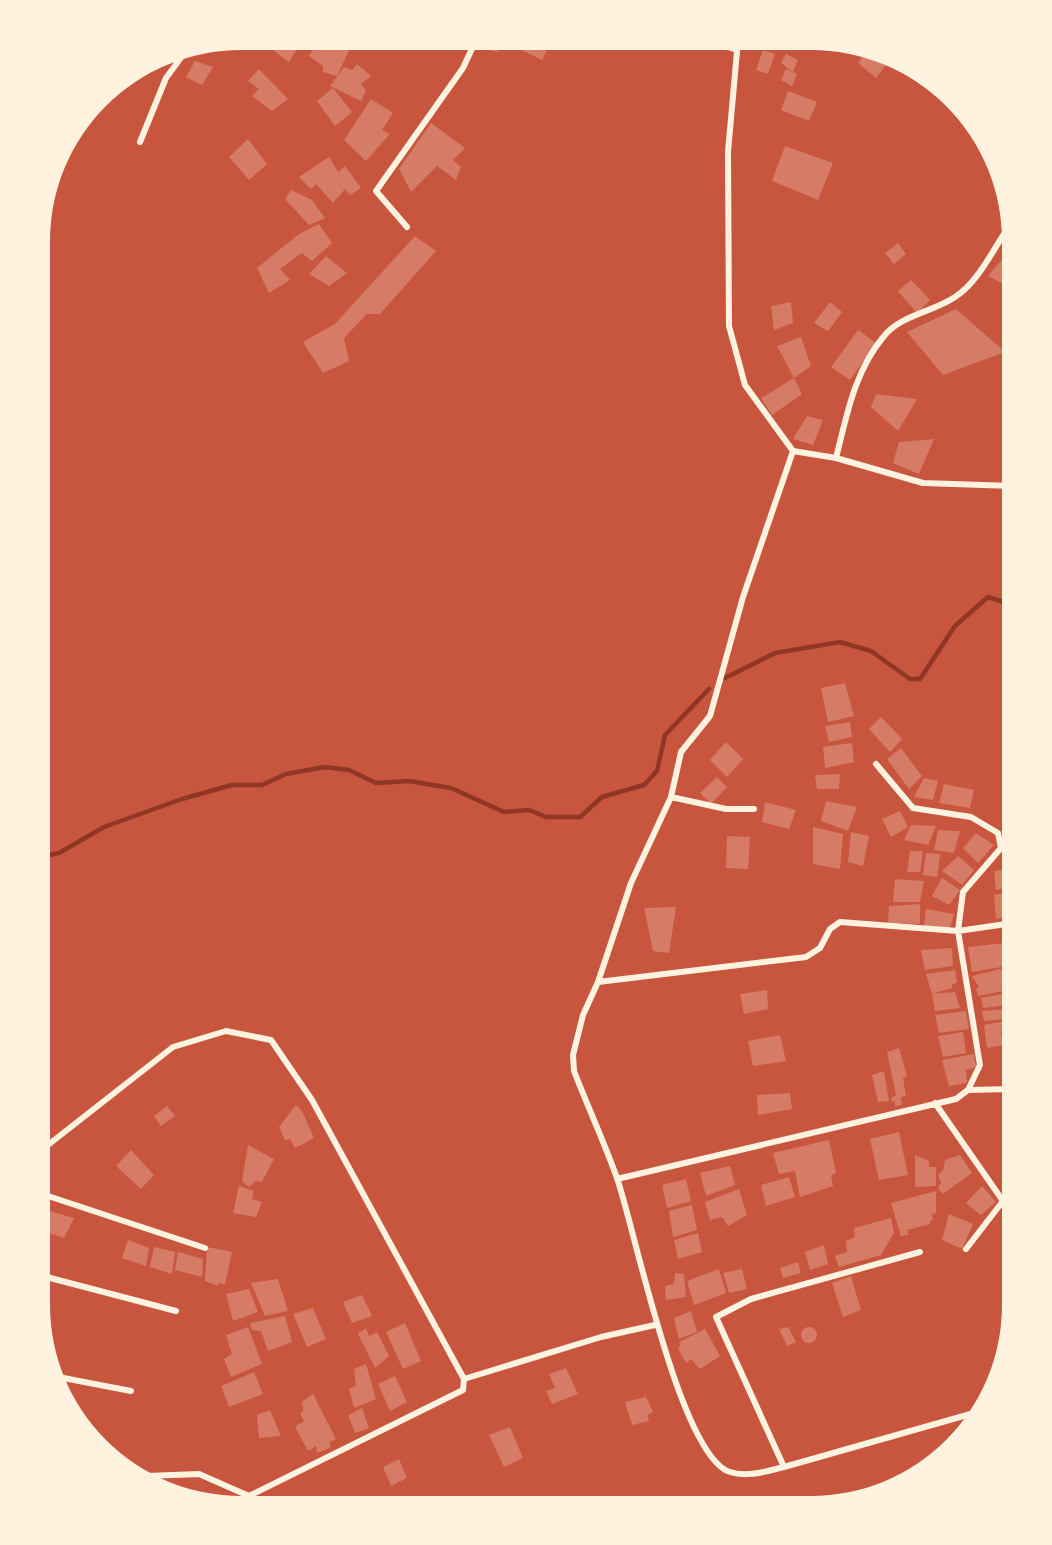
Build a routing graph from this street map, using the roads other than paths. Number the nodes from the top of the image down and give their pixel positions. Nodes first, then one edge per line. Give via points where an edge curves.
1 (472, 50) edge
2 (737, 50) edge
3 (179, 60) edge
4 (140, 142) dead end
5 (407, 227) dead end
6 (1002, 237) edge
7 (793, 451) junction
8 (836, 458) junction
9 (1002, 486) edge
10 (876, 764) dead end
11 (671, 797) junction
12 (754, 809) dead end
13 (1002, 925) edge
14 (958, 931) junction
15 (598, 982) junction
16 (1002, 1089) edge
17 (968, 1090) junction
18 (935, 1103) junction
19 (49, 1144) edge
20 (617, 1179) junction
21 (49, 1196) edge
22 (1002, 1198) edge
23 (1002, 1204) edge
24 (205, 1248) dead end
25 (966, 1249) dead end
26 (920, 1252) dead end
27 (49, 1278) edge
28 (176, 1311) dead end
29 (655, 1324) junction
30 (65, 1378) edge
31 (464, 1379) junction
32 (131, 1391) dead end
33 (967, 1415) edge
34 (784, 1467) junction
35 (155, 1476) edge
36 (249, 1496) joint

1 - 5 street via 463,68 376,191
2 - 7 street via 728,152 729,326 745,385
3 - 4 street via 166,78
6 - 8 street via 970,284 956,297 895,326 884,336 858,376
7 - 8 street
7 - 11 street via 743,597 710,716 681,752
8 - 9 street via 923,483
10 - 14 street via 912,808 971,817 998,833 1001,848 963,892
11 - 12 street via 726,809
11 - 15 street via 631,883
13 - 14 street
14 - 15 street via 840,922 830,929 820,948 806,957
14 - 17 street via 980,1065
15 - 20 street via 583,1015 573,1054 574,1071
16 - 17 street
17 - 18 street via 956,1099
18 - 20 street
18 - 22 street
19 - 31 street via 173,1047 226,1031 271,1040 312,1101
20 - 29 street
21 - 24 street
23 - 25 street
26 - 34 street via 751,1299 716,1317
27 - 28 street
29 - 31 street
29 - 34 street via 685,1407 709,1455 729,1472 754,1474
30 - 32 street
31 - 36 street via 463,1390
33 - 34 street
35 - 36 street via 199,1474

